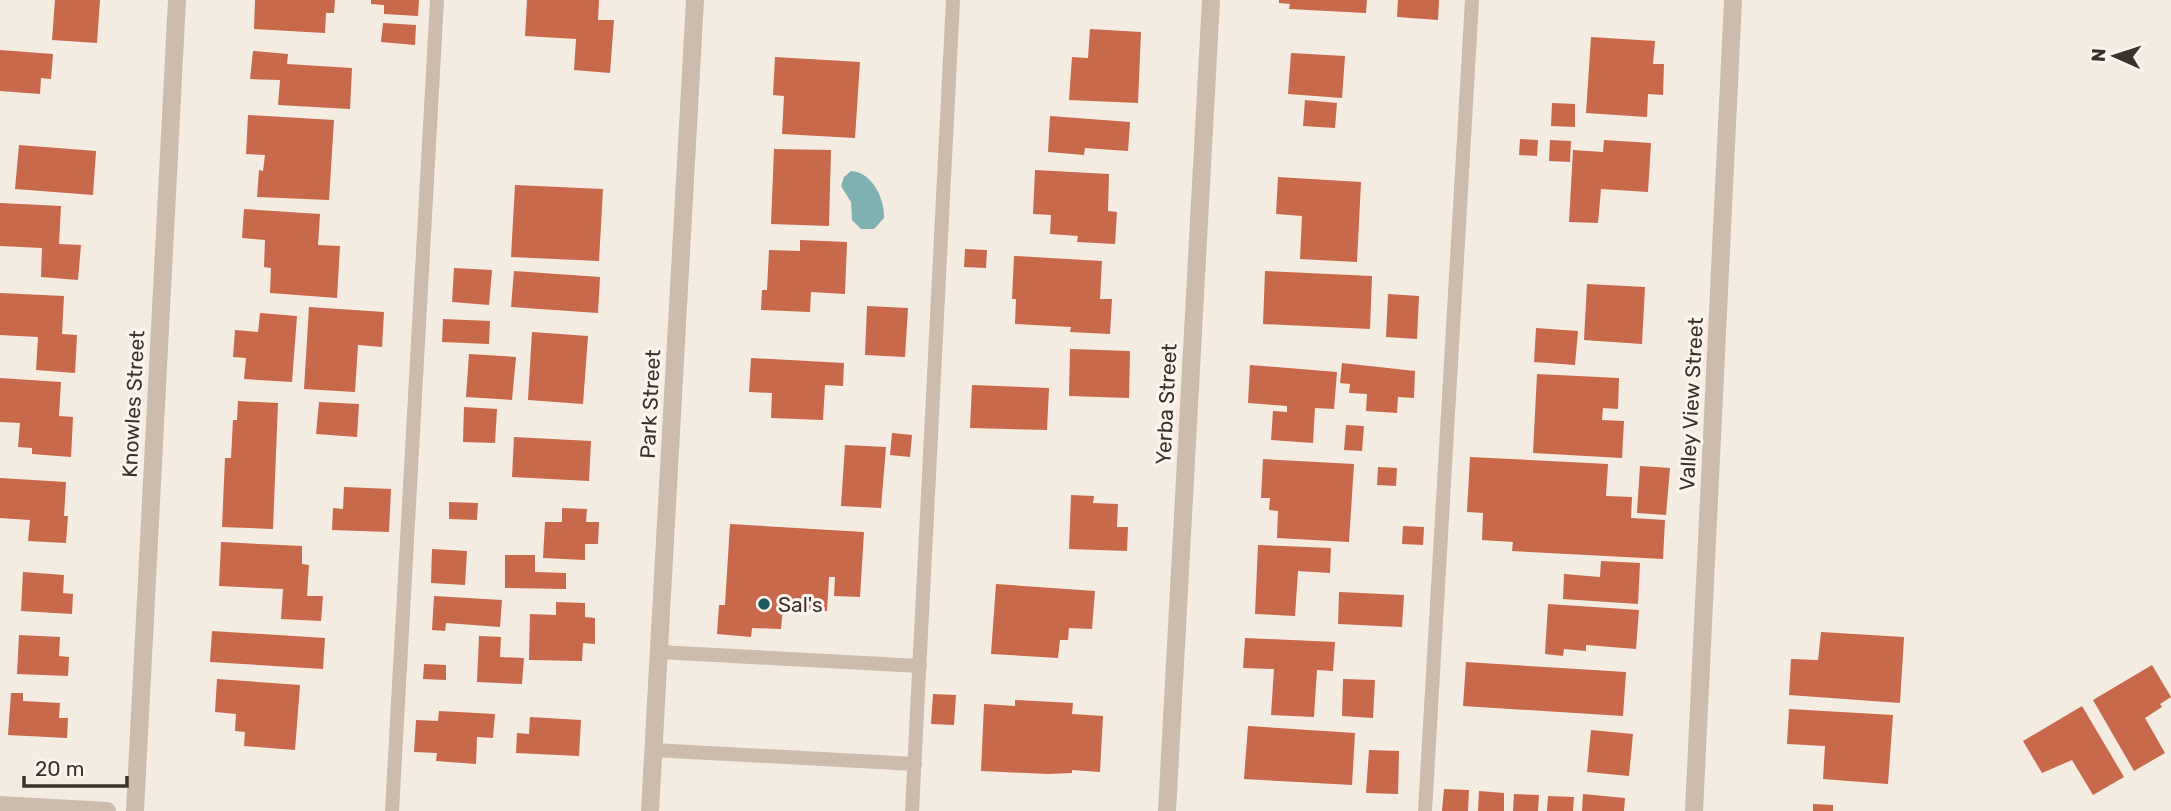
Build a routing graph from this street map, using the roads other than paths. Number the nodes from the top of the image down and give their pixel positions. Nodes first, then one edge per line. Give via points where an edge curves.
1 (177, 0) edge
2 (437, 0) edge
3 (695, 0) edge
4 (953, 0) edge
5 (1211, 0) edge
6 (1472, 0) edge
7 (1733, 0) edge
8 (659, 652) junction
9 (920, 666) junction
10 (653, 750) junction
11 (915, 764) junction
12 (0, 805) edge
13 (107, 811) edge
14 (135, 811) edge
15 (392, 811) edge
16 (650, 811) edge
17 (912, 811) edge
18 (1167, 811) edge
19 (1425, 811) edge
20 (1694, 811) edge

1 - 14 street, Knowles Street
2 - 15 lane
3 - 8 street, Park Street
4 - 9 lane
5 - 18 street, Yerba Street
6 - 19 lane
7 - 20 street, Valley View Street
8 - 9 lane
8 - 10 street, Park Street
9 - 11 lane
10 - 11 lane
10 - 16 street, Park Street
11 - 17 lane
12 - 13 street

